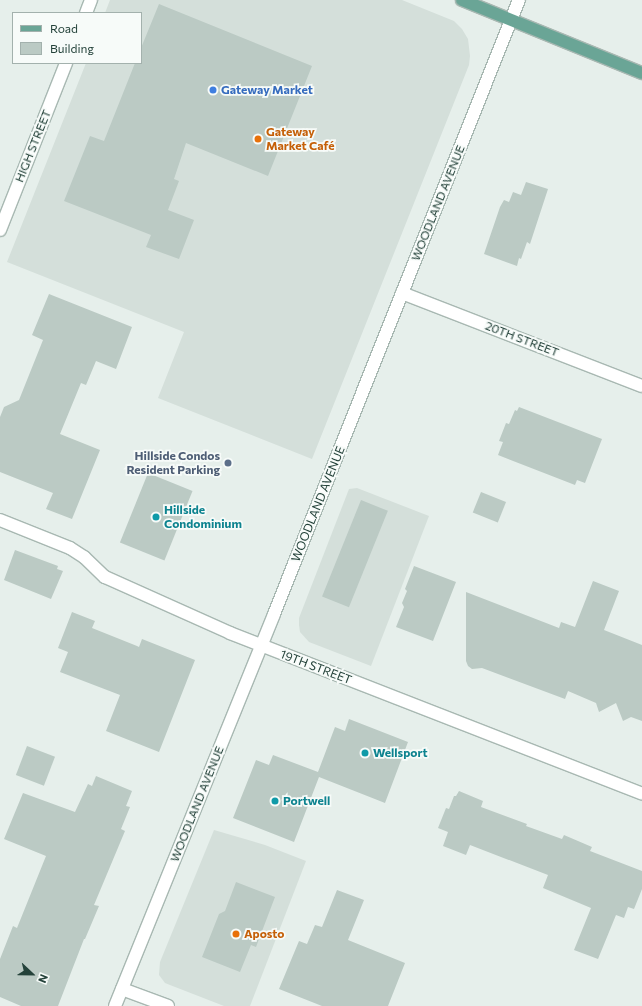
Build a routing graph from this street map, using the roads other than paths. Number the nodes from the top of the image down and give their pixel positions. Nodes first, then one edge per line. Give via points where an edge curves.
1 (91, 0) edge
2 (462, 0) edge
3 (519, 0) edge
4 (86, 12) edge
5 (511, 20) junction
6 (66, 64) edge
7 (642, 73) edge
8 (0, 230) edge
9 (402, 293) junction
10 (642, 386) edge
11 (0, 520) edge
12 (262, 646) junction
13 (642, 794) edge
14 (122, 989) junction
15 (115, 1006) edge
16 (168, 1006) edge

1 - 4 street
2 - 5 main road
3 - 5 street, WOODLAND AVENUE
5 - 7 main road
5 - 9 street, WOODLAND AVENUE
6 - 8 street, HIGH STREET
9 - 10 street, 20TH STREET
9 - 12 street, WOODLAND AVENUE
11 - 12 street, 19TH STREET via 70,548 84,557 105,577
12 - 13 street, 19TH STREET
12 - 14 street, WOODLAND AVENUE
14 - 15 street, WOODLAND AVENUE
14 - 16 street

